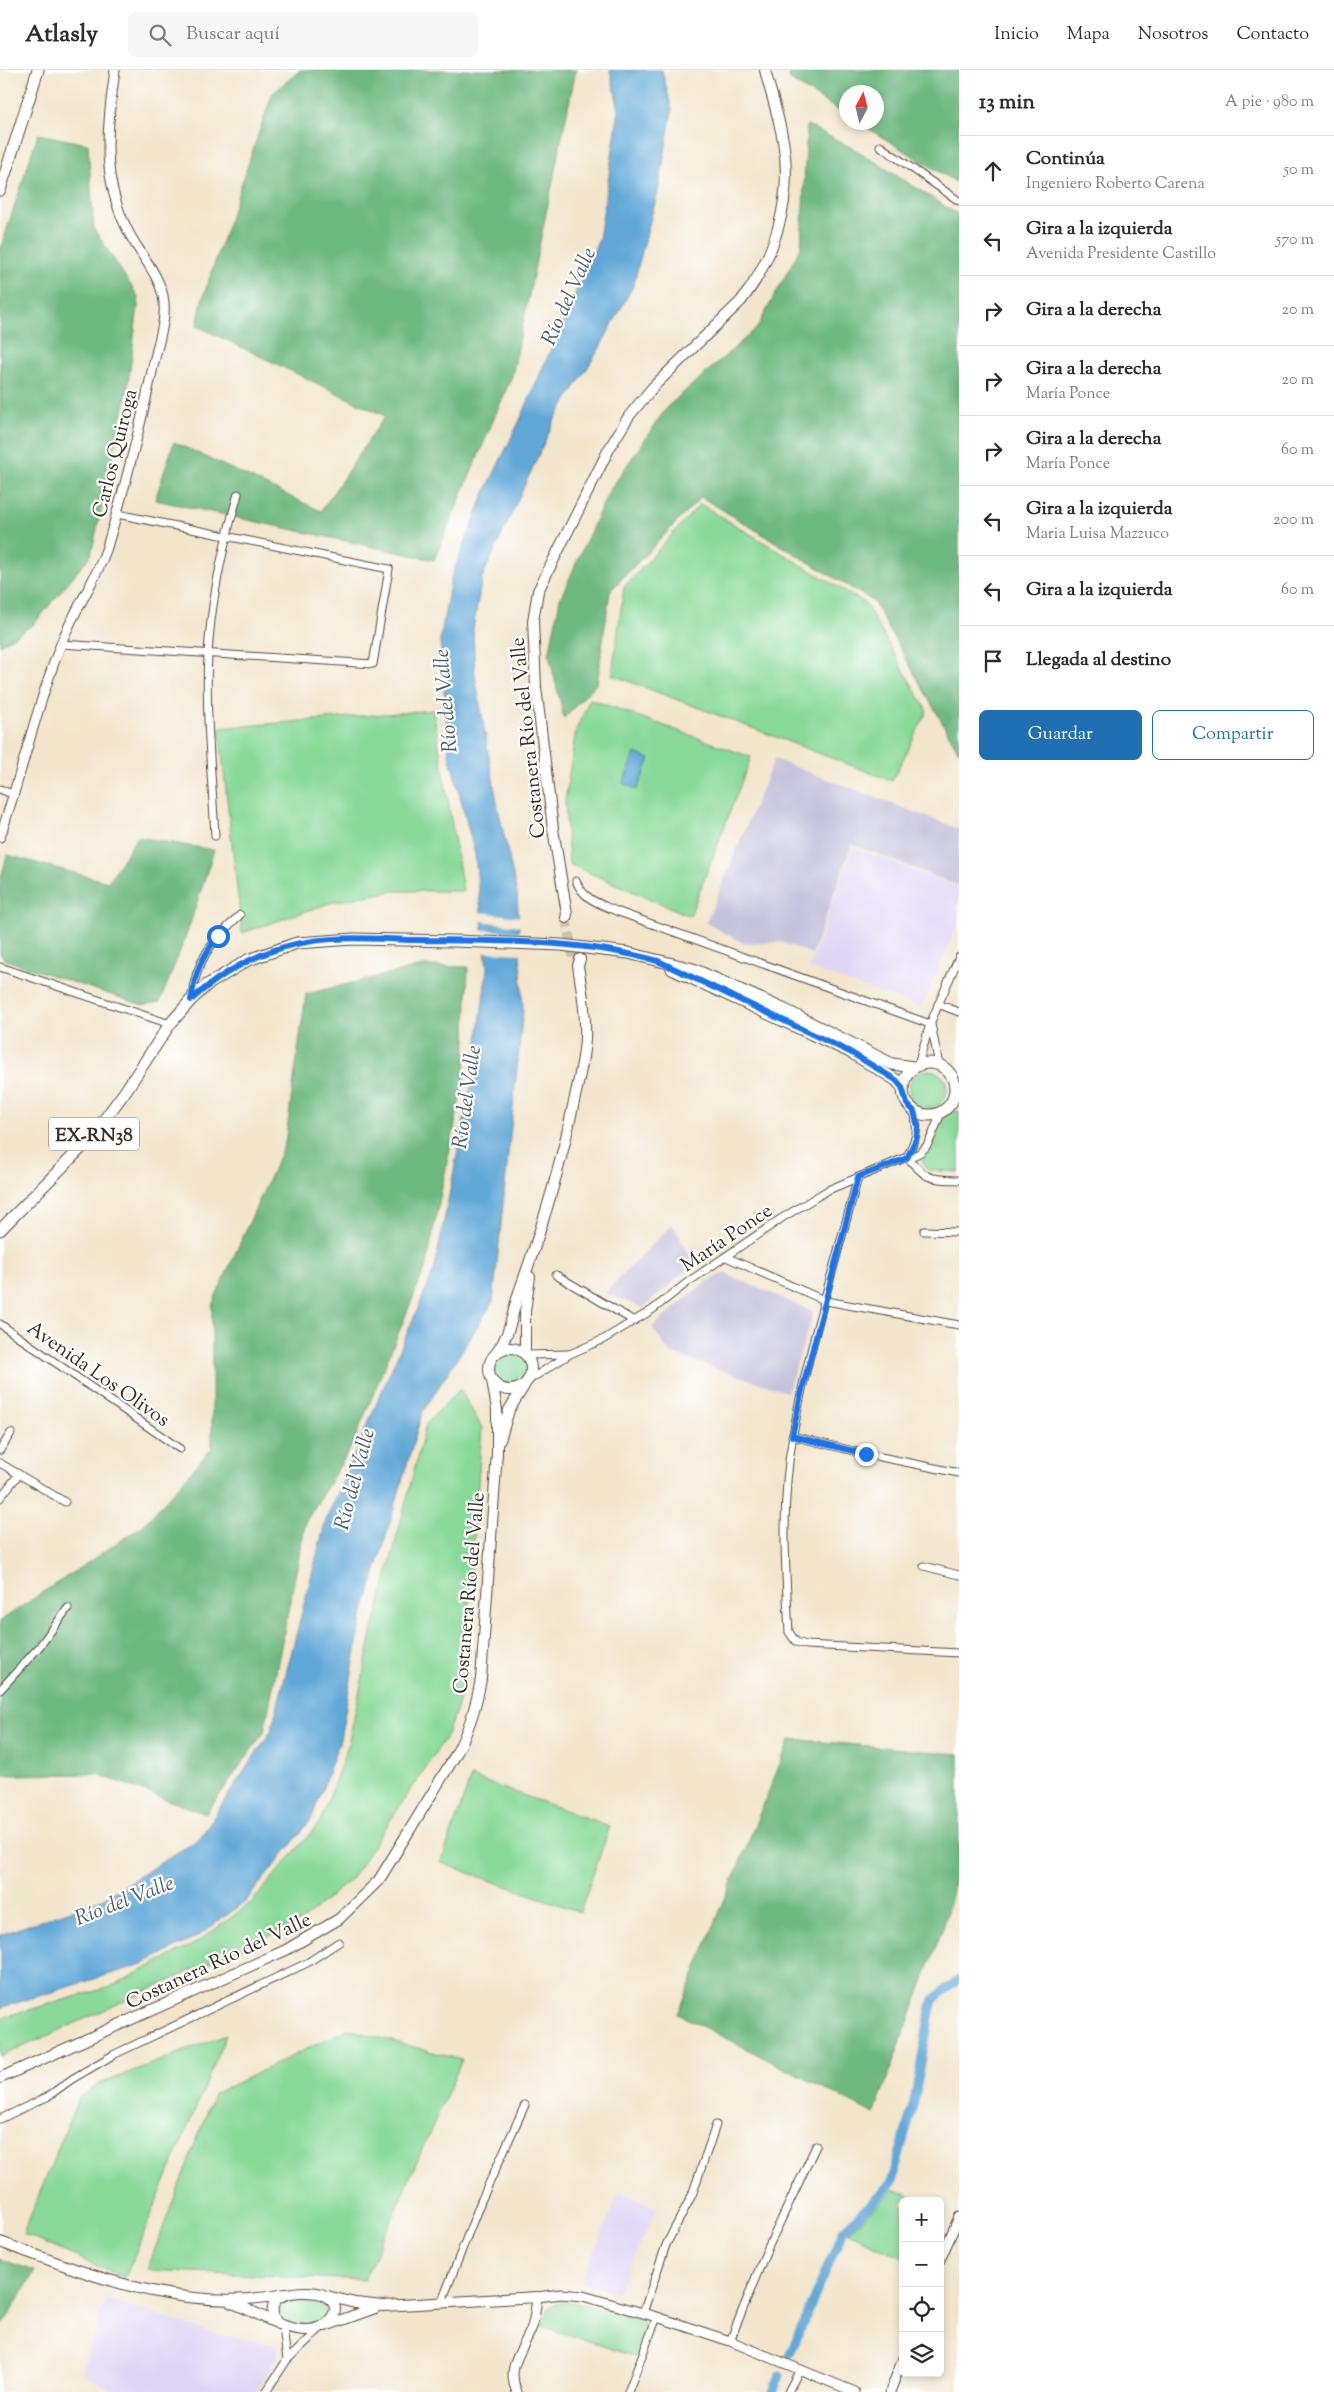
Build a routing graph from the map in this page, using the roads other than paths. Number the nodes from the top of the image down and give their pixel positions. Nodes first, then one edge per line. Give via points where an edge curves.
1 (38, 70) edge
2 (42, 70) edge
3 (115, 70) edge
4 (765, 70) edge
5 (35, 84) junction
6 (880, 146) dead end
7 (0, 190) edge
8 (959, 201) edge
9 (238, 494) dead end
10 (117, 514) junction
11 (226, 536) junction
12 (60, 644) junction
13 (208, 653) junction
14 (0, 790) edge
15 (14, 795) junction
16 (215, 836) dead end
17 (0, 838) edge
18 (576, 882) dead end
19 (240, 915) dead end
20 (568, 916) tunnel mouth
21 (959, 957) edge
22 (658, 961) junction
23 (578, 962) tunnel mouth
24 (0, 967) edge
25 (191, 1000) junction
26 (938, 1004) junction
27 (959, 1012) edge
28 (170, 1024) junction
29 (930, 1024) junction
30 (939, 1065) junction
31 (916, 1066) junction
32 (957, 1086) edge
33 (902, 1087) junction
34 (959, 1108) edge
35 (944, 1110) junction
36 (914, 1111) junction
37 (907, 1158) junction
38 (858, 1177) junction
39 (959, 1180) edge
40 (0, 1230) edge
41 (924, 1231) dead end
42 (959, 1232) edge
43 (534, 1254) junction
44 (726, 1257) junction
45 (556, 1275) dead end
46 (826, 1301) junction
47 (634, 1321) junction
48 (0, 1324) edge
49 (959, 1325) edge
50 (497, 1352) junction
51 (526, 1354) junction
52 (570, 1354) junction
53 (492, 1380) junction
54 (526, 1383) junction
55 (11, 1433) dead end
56 (792, 1436) junction
57 (180, 1449) dead end
58 (0, 1450) edge
59 (497, 1453) junction
60 (0, 1463) edge
61 (959, 1473) edge
62 (19, 1474) junction
63 (0, 1498) edge
64 (65, 1502) dead end
65 (924, 1566) dead end
66 (959, 1575) edge
67 (68, 1608) dead end
68 (959, 1653) edge
69 (0, 1690) edge
70 (339, 1942) dead end
71 (0, 2078) edge
72 (525, 2105) dead end
73 (0, 2119) edge
74 (716, 2124) dead end
75 (816, 2146) dead end
76 (959, 2217) edge
77 (0, 2242) edge
78 (944, 2251) edge
79 (285, 2294) junction
80 (326, 2296) junction
81 (537, 2297) junction
82 (224, 2300) junction
83 (442, 2301) junction
84 (383, 2306) junction
85 (644, 2313) junction
86 (656, 2317) junction
87 (280, 2326) junction
88 (323, 2327) junction
89 (730, 2341) junction
90 (287, 2360) junction
91 (899, 2368) edge
92 (799, 2371) junction
93 (266, 2392) edge
94 (517, 2392) edge
95 (628, 2392) edge
96 (788, 2392) edge
97 (855, 2392) edge
98 (890, 2392) edge

1 - 5 main road
2 - 5 main road
3 - 10 street, Carlos Quiroga via 108,121 109,176 120,213 160,285 164,308 140,428
4 - 20 main road, Costanera Río del Valle via 784,147 786,171 781,217 769,255 741,301 629,416 609,449 538,592 533,621 536,687 553,829
5 - 7 main road
6 - 8 street
9 - 11 street
10 - 11 street
10 - 12 street, Carlos Quiroga via 101,565
11 - 13 street
11 - 13 street via 389,569 373,664
12 - 13 street
12 - 15 street, Carlos Quiroga
13 - 16 street
14 - 15 street
15 - 17 street, Carlos Quiroga
18 - 29 street via 580,892 589,899 616,911
19 - 25 street via 218,936 201,960
21 - 26 street
22 - 25 main road, EX-RN38 via 628,953 561,945 353,939 297,944 248,960
22 - 31 main road, EX-RN38 via 693,969 783,1009 892,1064
22 - 33 main road, EX-RN38 via 850,1052 892,1077
23 - 43 main road via 586,1023 582,1063 560,1164
24 - 28 street
25 - 28 main road, EX-RN38
26 - 27 street
26 - 29 street
28 - 40 main road, EX-RN38 via 90,1139
29 - 30 street
29 - 31 street
30 - 31 main road, EX-RN38
30 - 32 main road via 948,1071
31 - 33 main road via 908,1073
32 - 35 main road via 953,1100
33 - 36 main road, EX-RN38 via 903,1097
34 - 35 main road
35 - 36 main road via 927,1115
35 - 37 street, María Ponce via 925,1149 917,1156
36 - 37 street via 918,1127
37 - 38 street, María Ponce
37 - 39 street via 931,1179
38 - 44 street, María Ponce via 828,1190 790,1213
38 - 46 street
41 - 42 street
43 - 50 main road via 519,1292 510,1329
43 - 51 main road via 525,1311
44 - 46 street
44 - 47 street, María Ponce
45 - 47 street
46 - 49 street
46 - 56 street
47 - 52 street, María Ponce
48 - 57 street, Avenida Los Olivos
50 - 51 main road via 511,1347
50 - 53 main road via 489,1364
51 - 52 street, María Ponce
51 - 54 main road via 532,1366
52 - 54 street, María Ponce
53 - 54 main road via 505,1390
53 - 59 main road, Costanera Río del Valle via 496,1401
54 - 59 main road, Costanera Río del Valle via 509,1410
55 - 58 street
56 - 61 street
56 - 68 street via 784,1529 789,1632 796,1642
59 - 71 main road, Costanera Río del Valle via 481,1679 476,1706 455,1756 378,1880 339,1919 306,1940
60 - 62 street
62 - 63 street
62 - 64 street
65 - 66 street
67 - 69 street via 39,1647
70 - 73 street via 307,1962 113,2055 47,2097
72 - 83 street via 481,2201
74 - 85 street via 692,2195 666,2245
75 - 89 street via 766,2252
76 - 78 street
77 - 82 main road via 150,2292
79 - 80 main road
79 - 82 main road
79 - 87 main road via 273,2308 274,2319
80 - 84 main road
80 - 88 main road via 333,2304 333,2314
81 - 83 main road
81 - 85 street via 583,2296
81 - 94 street via 532,2327 513,2367 512,2380
82 - 87 main road
83 - 84 main road
84 - 88 main road
85 - 86 street
86 - 89 street
86 - 95 street
87 - 88 main road via 310,2330
87 - 90 street
88 - 90 street
89 - 92 street
90 - 93 street
91 - 98 street
92 - 96 street
92 - 97 street

